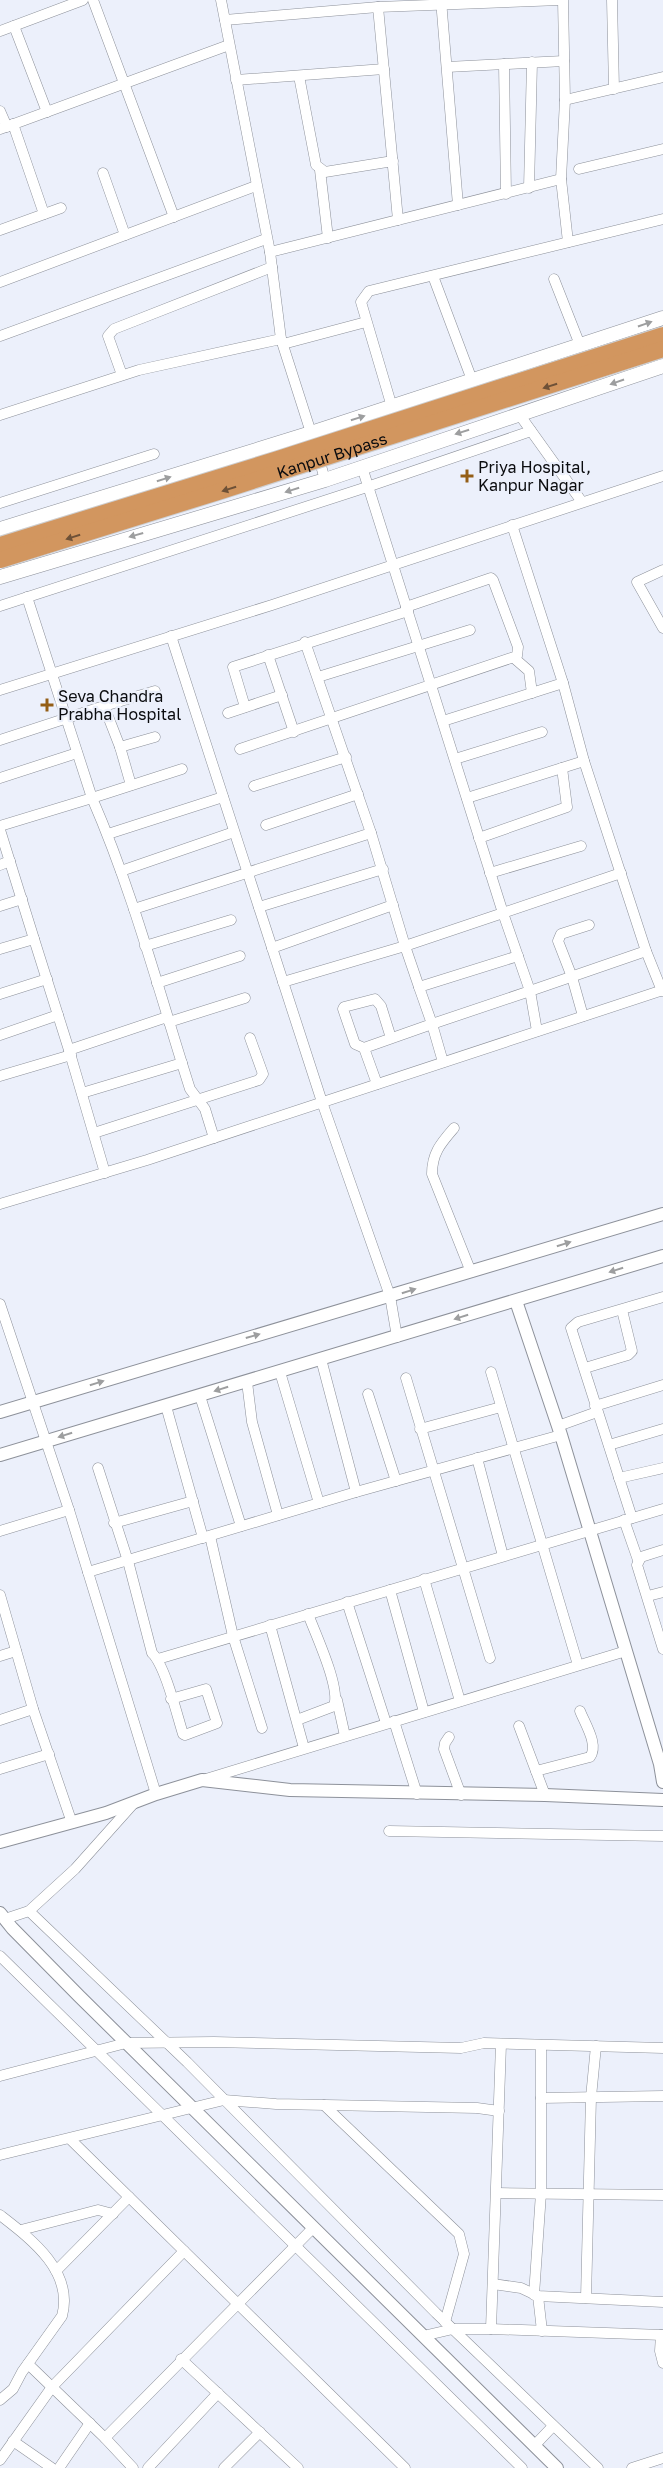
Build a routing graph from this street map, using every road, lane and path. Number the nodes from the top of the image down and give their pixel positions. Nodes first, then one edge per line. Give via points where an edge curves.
1 (83, 0) edge
2 (92, 0) edge
3 (221, 0) edge
4 (562, 0) edge
5 (612, 0) edge
6 (441, 3) edge
7 (378, 7) junction
8 (225, 20) junction
9 (14, 26) junction
10 (0, 31) edge
11 (229, 45) junction
12 (564, 61) junction
13 (532, 62) junction
14 (504, 64) junction
15 (447, 67) junction
16 (384, 69) junction
17 (299, 76) junction
18 (663, 77) edge
19 (236, 80) junction
20 (123, 84) junction
21 (614, 89) junction
22 (565, 100) junction
23 (0, 111) edge
24 (47, 112) junction
25 (6, 127) edge
26 (663, 149) edge
27 (393, 161) junction
28 (579, 169) dead end
29 (320, 170) junction
30 (103, 173) dead end
31 (561, 179) junction
32 (256, 186) junction
33 (529, 188) junction
34 (506, 194) junction
35 (458, 205) junction
36 (61, 208) dead end
37 (44, 214) junction
38 (174, 217) junction
39 (663, 219) edge
40 (398, 220) junction
41 (0, 230) edge
42 (125, 235) junction
43 (328, 238) junction
44 (266, 239) junction
45 (568, 242) junction
46 (270, 252) junction
47 (272, 267) junction
48 (433, 276) junction
49 (554, 279) dead end
50 (0, 282) edge
51 (663, 318) edge
52 (366, 322) junction
53 (663, 335) edge
54 (0, 336) edge
55 (282, 342) junction
56 (580, 346) junction
57 (663, 349) edge
58 (663, 366) edge
59 (122, 375) junction
60 (472, 380) junction
61 (392, 407) junction
62 (519, 414) junction
63 (0, 415) edge
64 (531, 430) junction
65 (312, 433) junction
66 (154, 454) dead end
67 (362, 467) junction
68 (663, 476) edge
69 (324, 480) junction
70 (368, 487) junction
71 (0, 502) edge
72 (582, 502) junction
73 (512, 525) junction
74 (0, 529) edge
75 (0, 545) edge
76 (0, 560) edge
77 (392, 565) junction
78 (663, 570) edge
79 (0, 577) edge
80 (27, 597) junction
81 (0, 606) edge
82 (407, 609) junction
83 (663, 628) edge
84 (470, 630) dead end
85 (171, 636) junction
86 (306, 642) junction
87 (419, 645) junction
88 (268, 655) junction
89 (514, 658) junction
90 (53, 674) junction
91 (318, 677) junction
92 (564, 683) junction
93 (432, 684) junction
94 (0, 690) edge
95 (155, 691) dead end
96 (532, 693) junction
97 (282, 696) junction
98 (104, 706) junction
99 (246, 707) junction
100 (228, 713) dead end
101 (67, 718) junction
102 (333, 719) junction
103 (443, 721) junction
104 (294, 732) junction
105 (542, 732) dead end
106 (155, 737) dead end
107 (0, 740) edge
108 (120, 747) junction
109 (240, 749) dead end
110 (77, 753) junction
111 (346, 757) junction
112 (455, 759) junction
113 (584, 761) junction
114 (562, 768) junction
115 (182, 769) dead end
116 (0, 778) edge
117 (131, 785) junction
118 (254, 786) dead end
119 (358, 794) junction
120 (223, 797) junction
121 (92, 798) junction
122 (467, 798) junction
123 (266, 825) dead end
124 (0, 826) edge
125 (0, 830) edge
126 (234, 832) junction
127 (371, 833) junction
128 (108, 834) junction
129 (479, 838) junction
130 (581, 846) dead end
131 (5, 863) edge
132 (383, 868) junction
133 (120, 871) junction
134 (490, 873) junction
135 (622, 873) junction
136 (248, 874) junction
137 (22, 899) junction
138 (393, 905) junction
139 (0, 906) edge
140 (259, 907) junction
141 (134, 909) junction
142 (503, 913) junction
143 (231, 920) dead end
144 (589, 925) dead end
145 (34, 939) junction
146 (145, 946) junction
147 (406, 946) junction
148 (272, 948) junction
149 (0, 949) edge
150 (646, 951) junction
151 (240, 956) dead end
152 (518, 956) junction
153 (572, 977) junction
154 (47, 979) junction
155 (283, 982) junction
156 (157, 983) junction
157 (419, 987) junction
158 (662, 991) edge
159 (530, 992) junction
160 (0, 994) edge
161 (244, 998) dead end
162 (58, 1015) junction
163 (583, 1016) junction
164 (168, 1019) junction
165 (432, 1024) junction
166 (538, 1031) junction
167 (0, 1035) edge
168 (250, 1038) dead end
169 (391, 1038) junction
170 (364, 1048) junction
171 (70, 1053) junction
172 (443, 1062) junction
173 (182, 1063) junction
174 (0, 1076) edge
175 (377, 1084) junction
176 (82, 1093) junction
177 (196, 1099) junction
178 (322, 1102) junction
179 (454, 1128) dead end
180 (94, 1133) junction
181 (214, 1138) junction
182 (105, 1173) junction
183 (0, 1204) edge
184 (663, 1214) edge
185 (663, 1256) edge
186 (471, 1272) junction
187 (390, 1296) junction
188 (663, 1298) edge
189 (516, 1301) junction
190 (0, 1304) edge
191 (622, 1310) junction
192 (397, 1337) junction
193 (321, 1359) junction
194 (585, 1368) junction
195 (280, 1372) junction
196 (491, 1372) dead end
197 (406, 1378) dead end
198 (247, 1382) junction
199 (663, 1385) edge
200 (368, 1394) dead end
201 (200, 1396) junction
202 (33, 1402) junction
203 (166, 1406) junction
204 (501, 1407) junction
205 (596, 1409) junction
206 (0, 1412) edge
207 (420, 1429) junction
208 (663, 1429) edge
209 (559, 1430) junction
210 (46, 1441) junction
211 (609, 1446) junction
212 (514, 1448) junction
213 (0, 1455) edge
214 (477, 1458) junction
215 (98, 1468) dead end
216 (663, 1468) edge
217 (432, 1471) junction
218 (619, 1478) junction
219 (396, 1481) junction
220 (356, 1492) junction
221 (193, 1500) junction
222 (319, 1503) junction
223 (663, 1509) edge
224 (70, 1510) junction
225 (278, 1515) junction
226 (628, 1519) junction
227 (114, 1523) junction
228 (241, 1526) junction
229 (589, 1530) junction
230 (0, 1531) edge
231 (207, 1537) junction
232 (543, 1544) junction
233 (663, 1550) edge
234 (503, 1556) junction
235 (638, 1560) junction
236 (128, 1561) junction
237 (463, 1568) junction
238 (88, 1572) junction
239 (424, 1579) junction
240 (390, 1590) junction
241 (663, 1592) edge
242 (0, 1595) edge
243 (648, 1596) junction
244 (347, 1602) junction
245 (308, 1614) junction
246 (270, 1625) junction
247 (661, 1633) edge
248 (233, 1636) junction
249 (663, 1649) edge
250 (16, 1651) junction
251 (626, 1651) junction
252 (0, 1656) edge
253 (490, 1658) dead end
254 (158, 1659) junction
255 (578, 1665) junction
256 (171, 1699) junction
257 (336, 1700) junction
258 (460, 1701) junction
259 (33, 1708) junction
260 (580, 1711) dead end
261 (424, 1712) junction
262 (0, 1720) edge
263 (297, 1720) junction
264 (390, 1722) junction
265 (519, 1726) dead end
266 (262, 1728) dead end
267 (346, 1736) junction
268 (449, 1737) dead end
269 (304, 1748) junction
270 (49, 1754) junction
271 (662, 1764) edge
272 (0, 1769) edge
273 (536, 1771) junction
274 (202, 1780) junction
275 (663, 1782) edge
276 (156, 1794) junction
277 (417, 1794) junction
278 (461, 1795) junction
279 (545, 1795) junction
280 (663, 1800) edge
281 (134, 1804) junction
282 (72, 1823) junction
283 (388, 1831) dead end
284 (663, 1836) edge
285 (0, 1842) edge
286 (29, 1910) junction
287 (2, 1916) edge
288 (0, 1956) edge
289 (166, 2042) junction
290 (126, 2043) junction
291 (501, 2044) junction
292 (541, 2044) junction
293 (596, 2046) junction
294 (663, 2048) edge
295 (97, 2051) junction
296 (0, 2076) edge
297 (663, 2096) edge
298 (591, 2097) junction
299 (541, 2098) junction
300 (224, 2100) junction
301 (324, 2105) junction
302 (193, 2108) junction
303 (499, 2111) junction
304 (163, 2115) junction
305 (70, 2139) junction
306 (0, 2154) edge
307 (497, 2193) junction
308 (541, 2194) junction
309 (589, 2194) junction
310 (663, 2194) edge
311 (129, 2197) junction
312 (113, 2214) junction
313 (0, 2215) edge
314 (313, 2228) junction
315 (21, 2230) junction
316 (296, 2245) junction
317 (184, 2251) junction
318 (56, 2271) junction
319 (493, 2284) junction
320 (536, 2295) junction
321 (586, 2298) junction
322 (663, 2302) edge
323 (237, 2304) junction
324 (445, 2322) junction
325 (491, 2329) junction
326 (453, 2330) junction
327 (542, 2331) junction
328 (662, 2335) edge
329 (423, 2336) junction
330 (181, 2359) junction
331 (663, 2363) edge
332 (28, 2364) junction
333 (52, 2386) junction
334 (218, 2393) junction
335 (0, 2400) edge
336 (90, 2423) junction
337 (554, 2426) junction
338 (260, 2432) junction
339 (105, 2438) junction
340 (12, 2441) junction
341 (534, 2446) junction
342 (663, 2458) edge
343 (0, 2460) edge
344 (52, 2468) edge
345 (59, 2468) edge
346 (133, 2468) edge
347 (148, 2468) edge
348 (224, 2468) edge
349 (298, 2468) edge
350 (405, 2468) edge
351 (522, 2468) edge
352 (556, 2468) edge
353 (598, 2468) edge
354 (632, 2468) edge

1 - 9 street
2 - 20 street
3 - 8 street
4 - 6 street
4 - 12 street
5 - 21 street
6 - 7 street
6 - 15 street
7 - 8 street
7 - 16 street
8 - 11 street
9 - 10 street
9 - 24 street
11 - 19 street
11 - 20 street
12 - 13 street
12 - 22 street
13 - 14 street
13 - 33 street
14 - 15 street
14 - 34 street
15 - 35 street
16 - 17 street
16 - 27 street
17 - 19 street
17 - 29 street via 316,165
18 - 21 street
19 - 32 street
20 - 24 street
20 - 38 street
21 - 22 street
22 - 31 street
23 - 25 street
24 - 25 street
25 - 37 street
26 - 28 street
27 - 29 street
27 - 40 street
29 - 43 street
30 - 42 street
31 - 33 street
31 - 45 street
32 - 38 street
32 - 44 street
33 - 34 street
34 - 35 street
35 - 40 street
36 - 37 street
37 - 41 street
38 - 42 street
39 - 45 street
40 - 43 street
42 - 50 street
43 - 46 street
44 - 46 street
44 - 54 street
45 - 48 street
46 - 47 street
47 - 55 street
47 - 59 street via 109,332
48 - 52 street via 369,291 361,302
48 - 60 street
49 - 56 street
56 -> 51 main road
52 - 55 street
52 - 61 street
53 - 75 highway, Kanpur Bypass, bridge via 278,460
55 - 59 street
55 - 65 street
56 - 60 main road
57 -> 76 highway, Kanpur Bypass, bridge
58 -> 62 main road
59 - 63 street
60 - 61 main road
65 -> 61 main road
62 - 64 street
62 -> 67 main road
64 - 70 street
64 - 72 street
65 - 69 street
74 -> 65 main road
66 - 71 street
67 - 69 main road
67 - 70 street
68 - 72 street
69 -> 79 main road
70 - 77 street
70 - 80 street
72 - 73 street
73 - 77 street
73 - 92 street
77 - 82 street
77 - 85 street
78 - 83 street via 637,582
80 - 81 street
80 - 90 street
82 - 86 street
82 - 87 street
82 - 89 street via 490,578 518,646
84 - 87 street
85 - 90 street
85 - 120 street
86 - 88 street
86 - 91 street
87 - 91 street
87 - 93 street
88 - 97 street
88 - 99 street via 233,667
89 - 93 street
89 - 96 street via 528,671
90 - 94 street
90 - 101 street
91 - 102 street
92 - 96 street
92 - 113 street
93 - 102 street
93 - 103 street
95 - 98 street
96 - 103 street
97 - 99 street
97 - 104 street
98 - 101 street
98 - 108 street
99 - 100 street
101 - 107 street
101 - 110 street
102 - 104 street
102 - 111 street
103 - 112 street
104 - 109 street
105 - 112 street
106 - 108 street
108 - 117 street
110 - 116 street
110 - 121 street
111 - 118 street
111 - 119 street
112 - 122 street
113 - 114 street
113 - 135 street
114 - 122 street
114 - 129 street via 567,807
115 - 117 street
117 - 121 street
119 - 123 street
119 - 127 street
120 - 126 street
120 - 128 street
121 - 124 street
121 - 128 street
122 - 129 street
125 - 131 street
126 - 133 street
126 - 136 street
127 - 132 street
127 - 136 street
128 - 133 street
129 - 134 street
130 - 134 street
131 - 137 street
132 - 138 street
132 - 140 street
133 - 141 street
134 - 142 street
135 - 142 street
135 - 150 street
136 - 140 street
136 - 141 street
137 - 139 street
137 - 145 street
138 - 147 street
138 - 148 street
140 - 148 street
141 - 146 street
142 - 147 street
142 - 152 street
143 - 146 street
144 - 153 street via 561,934 558,938
145 - 149 street
145 - 154 street
146 - 156 street
147 - 155 street
147 - 157 street
148 - 155 street
150 - 153 street
150 - 158 street
151 - 156 street
152 - 157 street
152 - 159 street
153 - 159 street
153 - 163 street
154 - 160 street
154 - 162 street
155 - 178 street
156 - 164 street
157 - 165 street
158 - 163 street
159 - 165 street
159 - 166 street
161 - 164 street
162 - 167 street
162 - 171 street
163 - 166 street
164 - 171 street
164 - 173 street
165 - 169 street
165 - 172 street
166 - 172 street
168 - 177 street via 262,1078
169 - 170 street
169 - 170 street via 381,1006 375,999 344,1007 342,1012 355,1044
170 - 175 street
171 - 174 street
171 - 176 street
172 - 175 street
173 - 176 street
173 - 177 street
175 - 178 street
176 - 180 street
177 - 180 street
177 - 181 street via 205,1109
178 - 181 street
178 - 187 street
179 - 186 street via 437,1147 432,1174
180 - 182 street
181 - 182 street
182 - 183 street
186 -> 184 street
185 -> 189 street
187 -> 186 street
187 - 192 street
202 -> 187 street
188 - 191 street
189 -> 192 street
189 - 209 street
190 - 202 street
191 - 194 street via 632,1351
191 - 194 street via 573,1324 571,1328
192 - 193 street
193 - 195 street
193 - 220 street
194 - 205 street
195 - 198 street
195 - 222 street
196 - 204 street
197 - 207 street
198 -> 201 street
198 - 225 street via 252,1422
199 - 205 street
200 - 219 street
201 - 203 street
201 - 228 street
202 - 206 street
202 - 210 street
203 -> 210 street
203 - 221 street
204 - 207 street
204 - 212 street
205 - 209 street
205 - 211 street
207 - 217 street
208 - 211 street
209 - 212 street
209 - 229 street
210 - 213 street
210 - 224 street
211 - 218 street
212 - 214 street
212 - 232 street
214 - 217 street
214 - 234 street
215 - 227 street
216 - 218 street
217 - 219 street
217 - 237 street
218 - 226 street
219 - 220 street
220 - 222 street
221 - 227 street
221 - 231 street
222 - 225 street
223 - 226 street
224 - 230 street
224 - 238 street
225 - 228 street
226 - 229 street
226 - 235 street
227 - 236 street
228 - 231 street
229 - 232 street
229 - 251 street
231 - 236 street
231 - 248 street
232 - 234 street
232 - 255 street
233 - 235 street
234 - 237 street
235 - 243 street
236 - 238 street
236 - 254 street via 152,1653
237 - 239 street
237 - 253 street
238 - 276 street
239 - 240 street
239 - 258 street
240 - 244 street
240 - 261 street
241 - 243 street
242 - 250 street
243 - 247 street
244 - 245 street
244 - 264 street
245 - 246 street
245 - 257 street
246 - 248 street
246 - 263 street
247 - 249 street
248 - 254 street
248 - 266 street
250 - 252 street
250 - 259 street
251 - 255 street
251 - 271 street
254 - 256 street
255 - 258 street
256 - 256 street via 184,1735 217,1722 206,1689
257 - 263 street via 334,1706
257 - 267 street
258 - 261 street
259 - 262 street
259 - 270 street
260 - 273 street via 594,1744 593,1753 590,1757
261 - 264 street
263 - 269 street
264 - 267 street
264 - 277 street
265 - 273 street
267 - 269 street
268 - 278 street via 444,1749
269 - 274 street
270 - 272 street
270 - 282 street
271 - 275 street
273 - 279 street
274 - 276 street
274 - 277 street via 290,1790
276 - 281 street
277 - 278 street
278 - 279 street
279 - 280 street
281 - 282 street
281 - 286 street via 75,1869
282 - 285 street
283 - 284 street
286 - 287 street
286 - 289 street
287 - 290 street
288 - 295 street
289 - 290 street
289 - 291 street via 462,2048 484,2043
289 - 300 street
290 - 295 street
290 - 302 street
291 - 292 street
291 - 303 street
292 - 293 street
292 - 299 street
293 - 294 street
293 - 298 street
295 - 296 street
295 - 304 street
297 - 298 street
298 - 299 street
298 - 309 street
299 - 308 street
300 - 301 street
300 - 302 street
300 - 324 street
301 - 303 street
301 - 324 street via 459,2234 464,2254
302 - 304 street
302 - 314 street
303 - 307 street
304 - 305 street
304 - 316 street
305 - 306 street
305 - 311 street
307 - 308 street
307 - 319 street
308 - 309 street
308 - 320 street
309 - 310 street
309 - 321 street
311 - 312 street
311 - 317 street
312 - 315 street via 98,2210
312 - 318 street
313 - 315 street
314 - 316 street
314 - 329 street
315 - 318 street
316 - 323 street
316 - 351 street
317 - 323 street
317 - 333 street
318 - 332 street via 63,2293 62,2316
319 - 320 street via 521,2288
319 - 325 street
320 - 321 street
320 - 327 street
321 - 322 street
323 - 330 street
323 - 350 street
324 - 326 street
325 - 326 street
325 - 327 street
326 - 329 street
326 - 337 street
327 - 328 street
328 - 331 street via 660,2351
329 - 341 street
330 - 334 street
330 - 339 street
332 - 333 street
332 - 335 street via 13,2389
333 - 336 street
333 - 340 street
334 - 338 street
334 - 347 street
336 - 339 street
336 - 345 street
337 - 341 street
337 - 353 street
338 - 348 street
338 - 349 street
339 - 346 street
340 - 343 street
340 - 344 street
341 - 352 street
342 - 354 street

